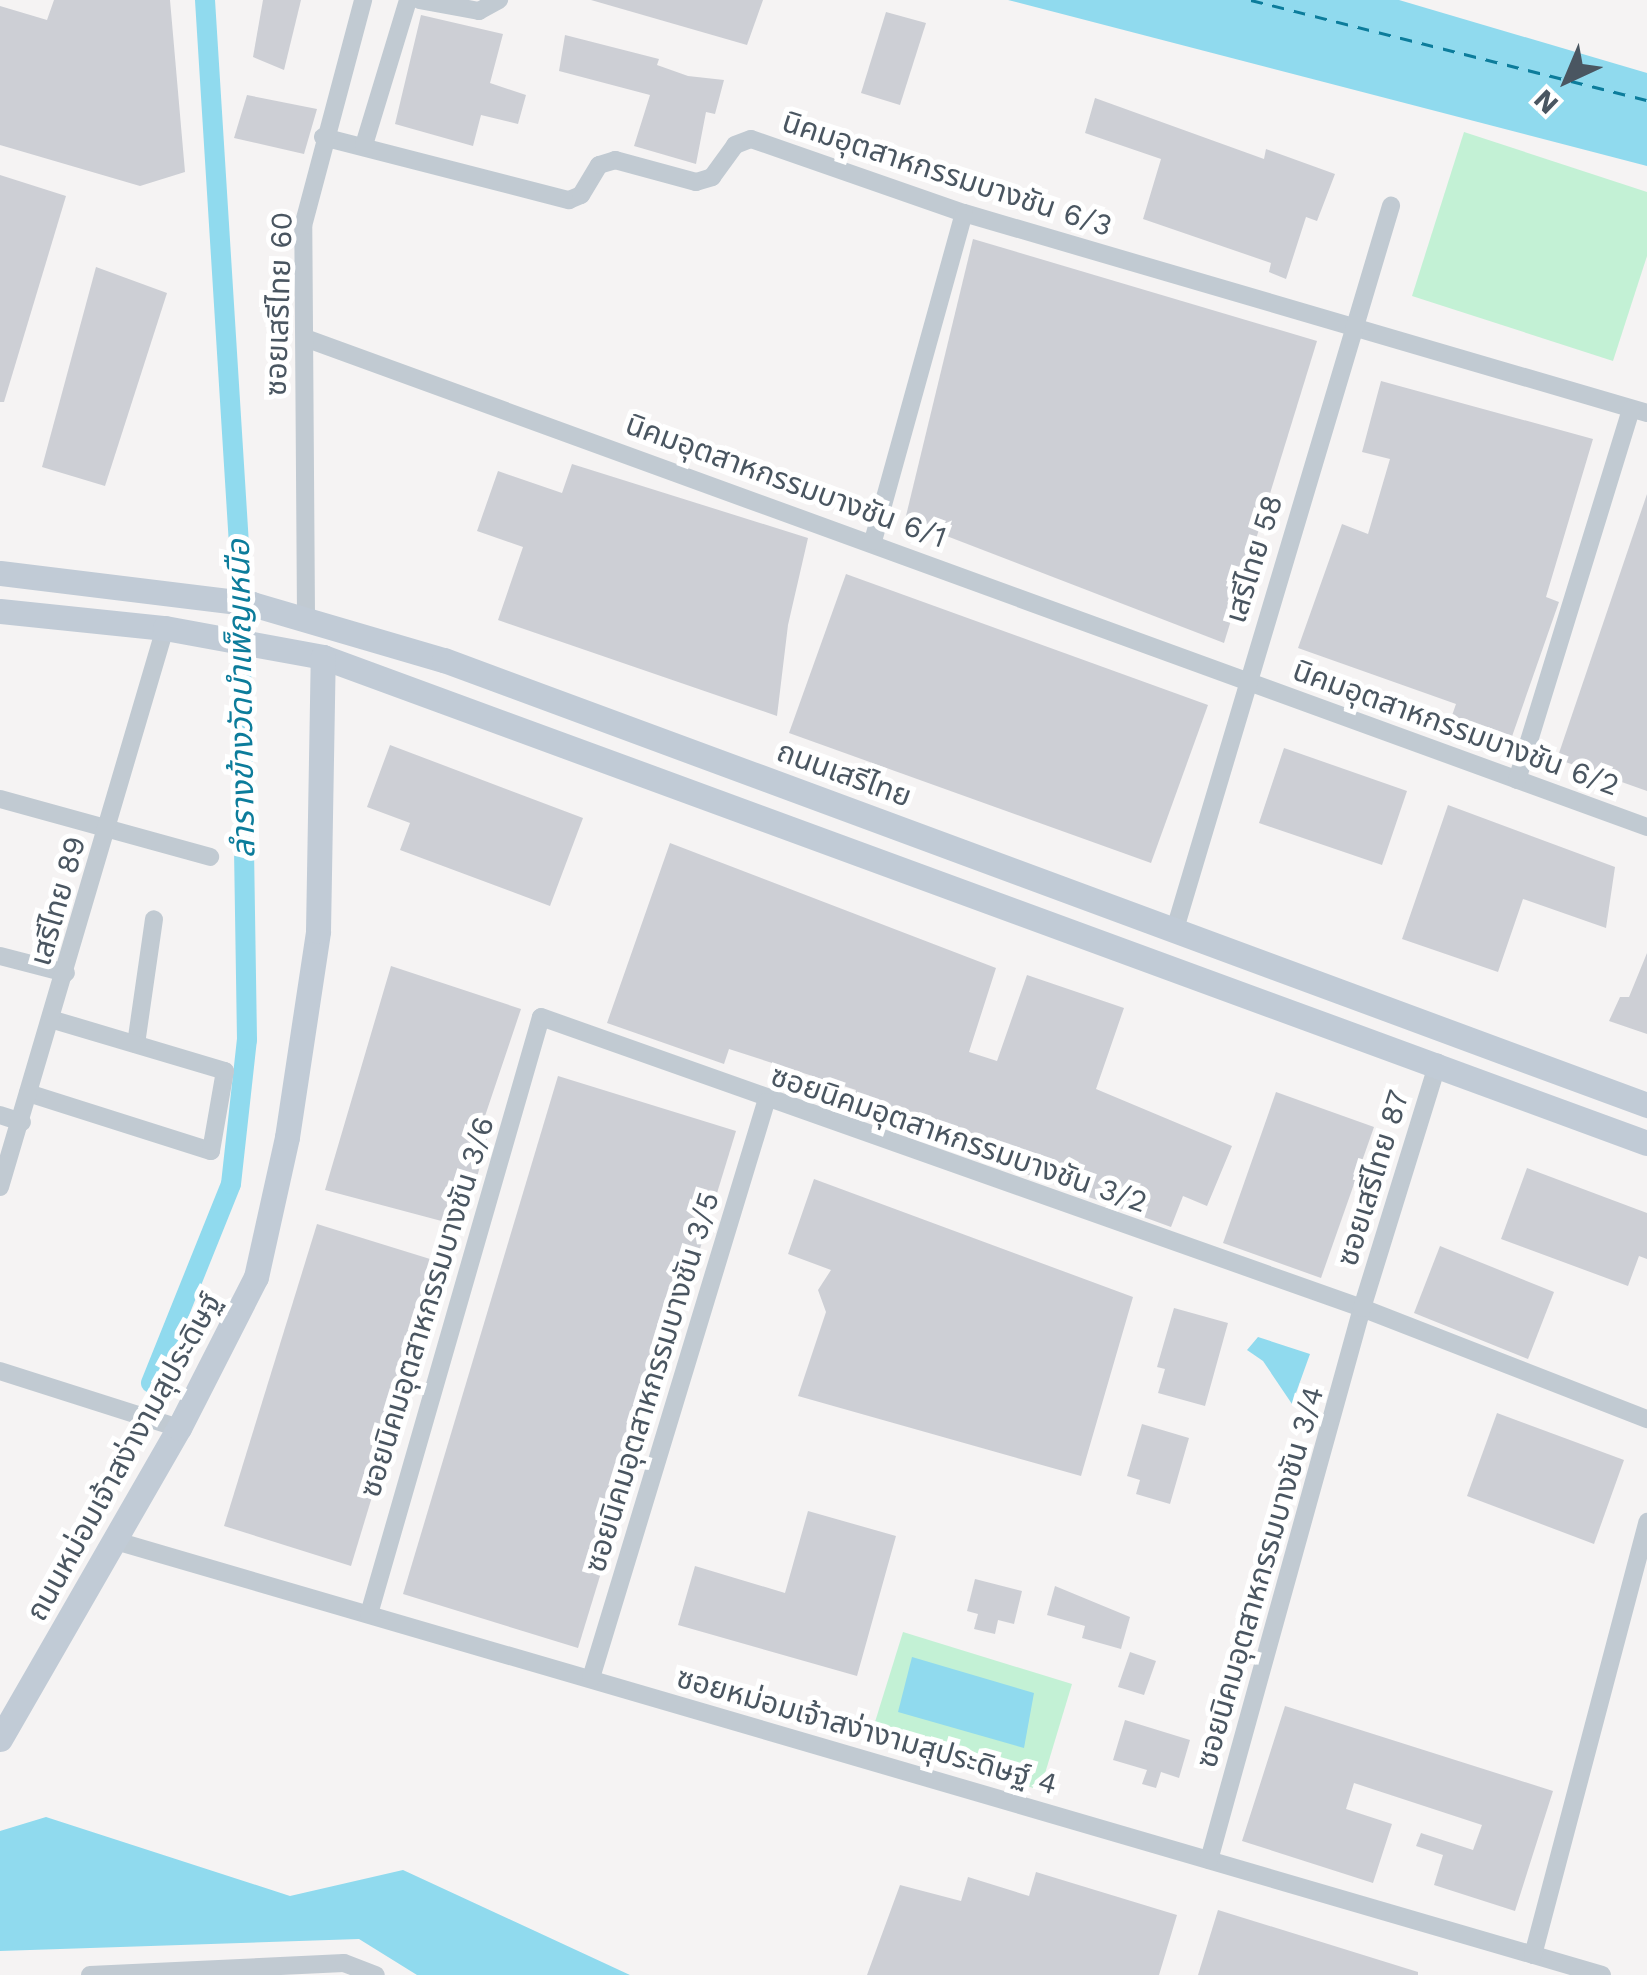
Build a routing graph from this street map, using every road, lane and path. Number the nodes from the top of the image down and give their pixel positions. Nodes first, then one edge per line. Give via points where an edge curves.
1 (363, 0) edge
2 (408, 0) edge
3 (419, 0) edge
4 (499, 0) edge
5 (323, 137) junction
6 (364, 145) junction
7 (1391, 206) dead end
8 (964, 213) junction
9 (1354, 326) junction
10 (305, 338) junction
11 (1639, 411) edge
12 (873, 541) junction
13 (0, 573) edge
14 (0, 610) edge
15 (306, 616) junction
16 (165, 628) junction
17 (322, 657) junction
18 (1246, 680) junction
19 (1517, 780) junction
20 (0, 799) edge
21 (1647, 827) edge
22 (107, 830) junction
23 (210, 857) dead end
24 (154, 919) dead end
25 (1175, 929) junction
26 (0, 956) edge
27 (66, 973) junction
28 (541, 1017) joint
29 (51, 1019) junction
30 (1446, 1032) junction
31 (136, 1044) junction
32 (1438, 1063) junction
33 (28, 1093) junction
34 (766, 1102) junction
35 (1647, 1106) edge
36 (0, 1115) edge
37 (22, 1122) junction
38 (1647, 1143) edge
39 (0, 1187) edge
40 (1362, 1308) junction
41 (1, 1376) edge
42 (1647, 1420) edge
43 (180, 1428) junction
44 (1647, 1522) edge
45 (116, 1541) junction
46 (368, 1614) junction
47 (591, 1678) junction
48 (0, 1740) edge
49 (1208, 1860) junction
50 (1533, 1955) junction
51 (224, 1972) edge
52 (90, 1975) edge
53 (376, 1975) edge
54 (1602, 1975) edge

1 - 5 street, ซอยเสรีไทย 60
2 - 6 street
3 - 4 street via 479,11
5 - 6 street, นิคมอุตสาหกรรมบางชัน 6/3
5 - 10 street, ซอยเสรีไทย 60 via 303,226
6 - 8 street, นิคมอุตสาหกรรมบางชัน 6/3 via 569,200 581,195 599,165 615,160 696,182 712,177 735,145 751,139
7 - 9 street, เสรีไทย 58
8 - 9 street, นิคมอุตสาหกรรมบางชัน 6/3
8 - 12 street
9 - 11 street, นิคมอุตสาหกรรมบางชัน 6/3
9 - 18 street, เสรีไทย 58
10 - 12 street, นิคมอุตสาหกรรมบางชัน 6/1
10 - 15 street, ซอยเสรีไทย 60
11 - 19 street
12 - 18 street, นิคมอุตสาหกรรมบางชัน 6/1
13 - 15 main road, ถนนเสรีไทย
14 - 16 main road
15 - 25 main road, ถนนเสรีไทย via 444,660
16 - 17 main road
16 - 22 street, เสรีไทย 89
17 - 32 main road
17 - 43 main road, ถนนหม่อมเจ้าสง่างามสุประดิษฐ์ via 318,931 286,1137 256,1277
18 - 19 street, นิคมอุตสาหกรรมบางชัน 6/2
18 - 25 street, เสรีไทย 58
19 - 21 street, นิคมอุตสาหกรรมบางชัน 6/2
20 - 22 street
22 - 23 street
22 - 27 street, เสรีไทย 89
24 - 31 street
25 - 30 main road, ถนนเสรีไทย
26 - 27 street
27 - 29 street, เสรีไทย 89
28 - 34 street, ซอยนิคมอุตสาหกรรมบางชัน 3/2
28 - 46 street, ซอยนิคมอุตสาหกรรมบางชัน 3/6
29 - 31 street
29 - 33 street, เสรีไทย 89
30 - 32 main road
30 - 35 main road, ถนนเสรีไทย
31 - 33 street via 225,1071 211,1151
32 - 38 main road
32 - 40 street, ซอยเสรีไทย 87
33 - 37 street, เสรีไทย 89
34 - 40 street, ซอยนิคมอุตสาหกรรมบางชัน 3/2
34 - 47 street, ซอยนิคมอุตสาหกรรมบางชัน 3/5
36 - 37 street
37 - 39 street, เสรีไทย 89
40 - 42 street, ซอยนิคมอุตสาหกรรมบางชัน 3/2
40 - 49 street, ซอยนิคมอุตสาหกรรมบางชัน 3/4
41 - 43 street
43 - 45 main road, ถนนหม่อมเจ้าสง่างามสุประดิษฐ์
44 - 50 street
45 - 46 street, ซอยหม่อมเจ้าสง่างามสุประดิษฐ์ 4
45 - 48 main road, ถนนหม่อมเจ้าสง่างามสุประดิษฐ์
46 - 47 street, ซอยหม่อมเจ้าสง่างามสุประดิษฐ์ 4
47 - 49 street, ซอยหม่อมเจ้าสง่างามสุประดิษฐ์ 4
49 - 50 street, ซอยหม่อมเจ้าสง่างามสุประดิษฐ์ 4
50 - 54 street, ซอยหม่อมเจ้าสง่างามสุประดิษฐ์ 4
51 - 52 street
51 - 53 street via 344,1962

